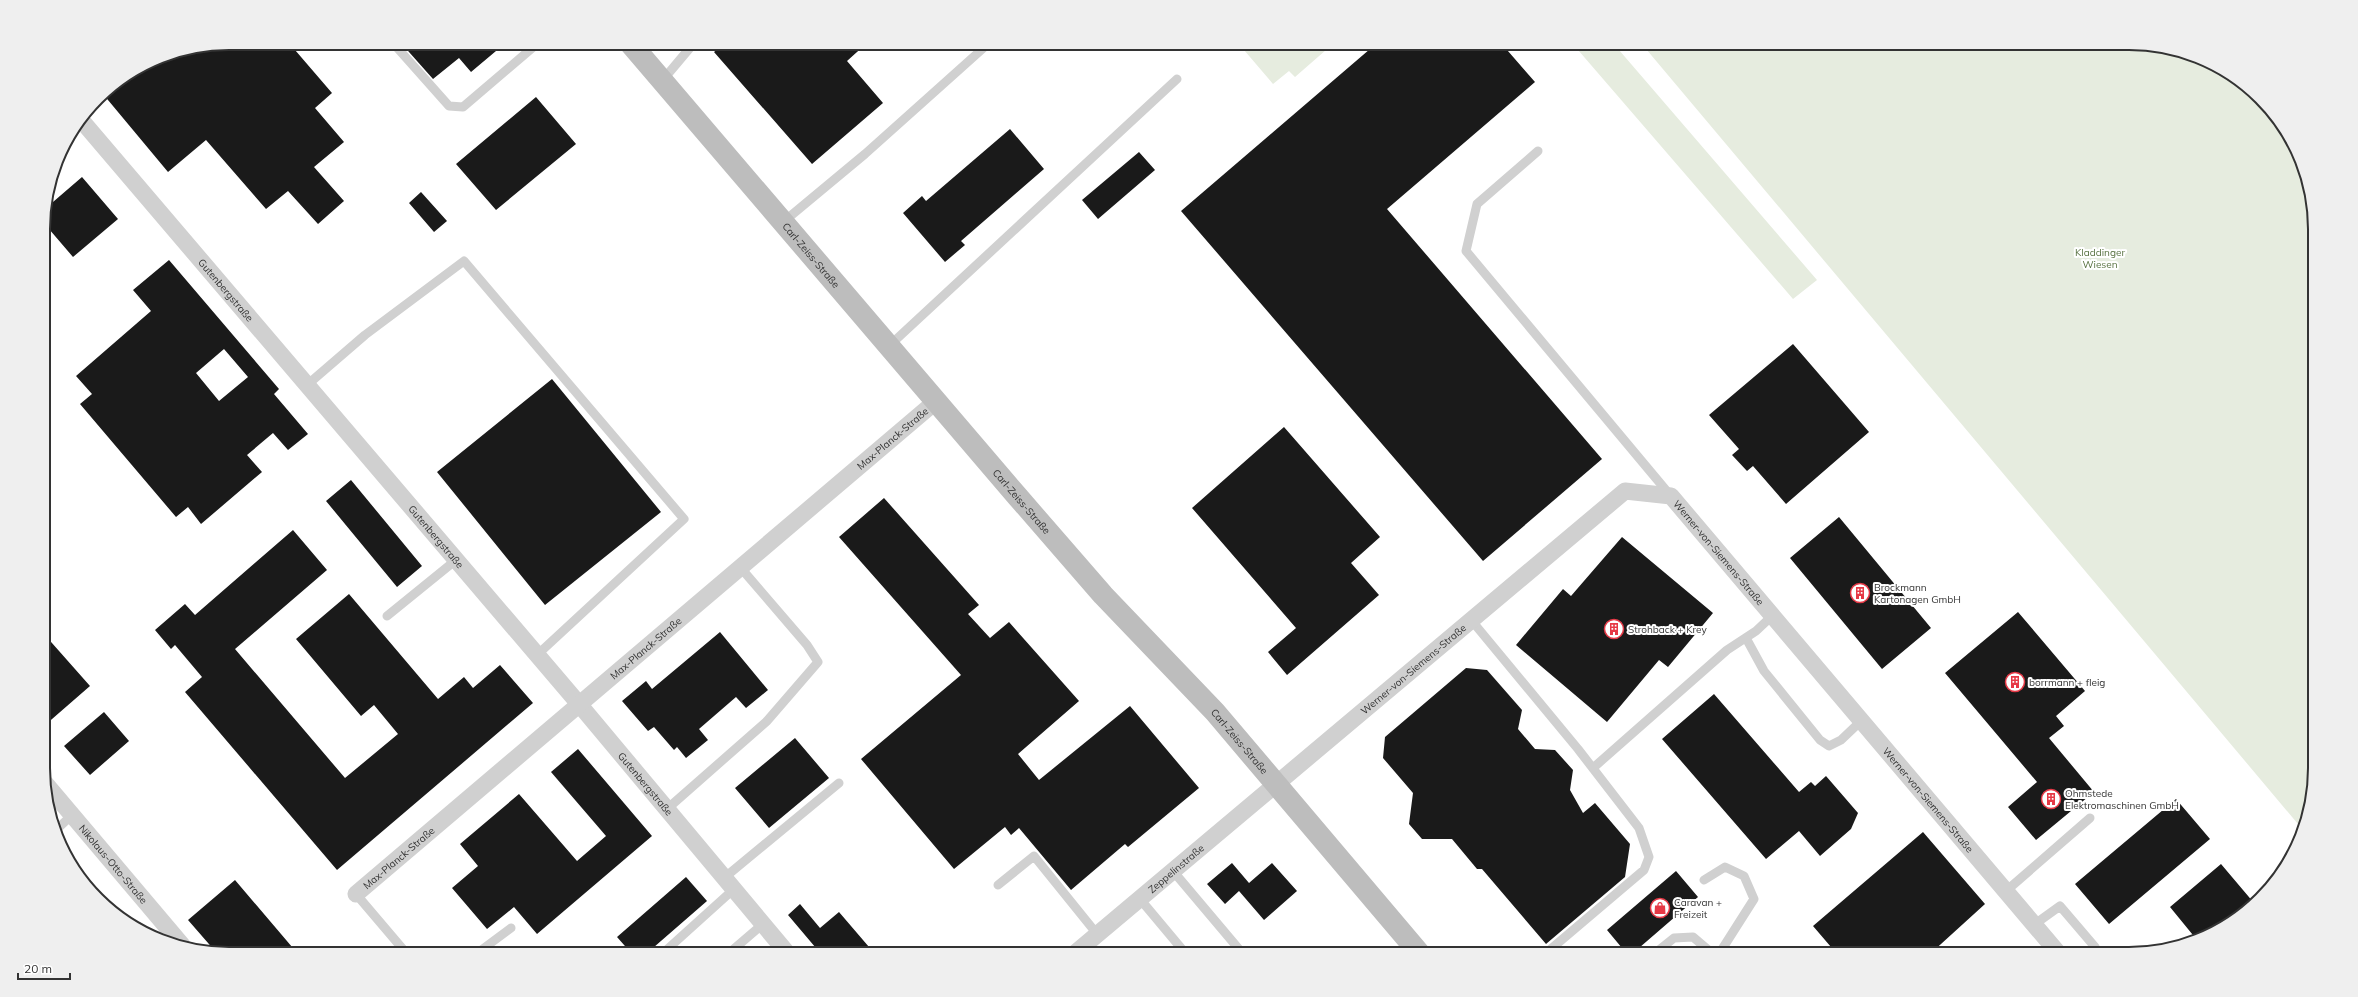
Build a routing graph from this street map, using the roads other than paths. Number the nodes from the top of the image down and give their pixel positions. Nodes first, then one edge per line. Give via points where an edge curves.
1 (398, 50) edge
2 (530, 50) edge
3 (636, 50) edge
4 (688, 50) edge
5 (981, 50) edge
6 (1176, 79) dead end
7 (662, 81) junction
8 (84, 124) edge
9 (1538, 151) dead end
10 (782, 223) junction
11 (888, 346) junction
12 (307, 385) junction
13 (935, 402) junction
14 (1670, 496) junction
15 (456, 560) junction
16 (740, 567) junction
17 (387, 616) dead end
18 (1772, 616) junction
19 (1472, 621) junction
20 (1746, 638) junction
21 (537, 655) junction
22 (579, 704) junction
23 (1861, 721) junction
24 (1593, 768) junction
25 (839, 783) dead end
26 (1278, 784) junction
27 (52, 791) edge
28 (667, 809) junction
29 (72, 815) junction
30 (2090, 818) dead end
31 (60, 825) edge
32 (1173, 871) junction
33 (1704, 880) dead end
34 (729, 883) junction
35 (998, 885) dead end
36 (2006, 891) junction
37 (356, 894) joint
38 (1140, 899) junction
39 (763, 924) junction
40 (2035, 924) junction
41 (511, 928) dead end
42 (1097, 934) junction
43 (177, 939) edge
44 (401, 947) edge
45 (485, 947) edge
46 (669, 947) edge
47 (736, 947) edge
48 (782, 947) edge
49 (1082, 947) edge
50 (1180, 947) edge
51 (1237, 947) edge
52 (1414, 947) edge
53 (1553, 947) edge
54 (1663, 947) edge
55 (1705, 947) edge
56 (1724, 947) edge
57 (2054, 947) edge
58 (2095, 947) edge

1 - 2 lane via 449,106 463,107
3 - 7 main road, Carl-Zeiss-Straße
4 - 7 lane
5 - 10 lane via 865,154
6 - 11 lane
7 - 10 main road, Carl-Zeiss-Straße
8 - 12 street, Gutenbergstraße
9 - 14 lane via 1477,204 1466,251
10 - 11 main road, Carl-Zeiss-Straße
11 - 13 main road, Carl-Zeiss-Straße
12 - 15 street, Gutenbergstraße
12 - 21 lane via 366,335 464,261 684,519
13 - 16 street, Max-Planck-Straße
13 - 26 main road, Carl-Zeiss-Straße via 1103,595 1215,712
14 - 18 street, Werner-von-Siemens-Straße
14 - 19 street, Werner-von-Siemens-Straße via 1625,491
15 - 17 lane
15 - 21 street, Gutenbergstraße
16 - 22 street, Max-Planck-Straße
16 - 28 lane via 807,645 818,662 767,720
18 - 20 lane
18 - 23 street, Werner-von-Siemens-Straße
19 - 24 lane
19 - 26 street, Werner-von-Siemens-Straße
20 - 23 lane via 1764,671 1820,740 1829,746 1841,740
20 - 24 lane via 1727,650
21 - 22 street, Gutenbergstraße
22 - 28 street, Gutenbergstraße
22 - 37 street, Max-Planck-Straße
23 - 36 street, Werner-von-Siemens-Straße
24 - 53 lane via 1639,828 1649,857 1644,870
25 - 34 lane
26 - 32 street, Zeppelinstraße
26 - 52 main road, Carl-Zeiss-Straße
27 - 29 street, Nikolaus-Otto-Straße
28 - 34 street, Gutenbergstraße
29 - 31 lane
29 - 43 street, Nikolaus-Otto-Straße
30 - 36 lane
32 - 38 street, Zeppelinstraße
32 - 51 lane
33 - 56 lane via 1725,867 1744,876 1754,900
34 - 39 street, Gutenbergstraße
34 - 46 lane
35 - 42 lane via 1034,856
36 - 40 street, Werner-von-Siemens-Straße
37 - 44 lane
38 - 42 street, Zeppelinstraße
38 - 50 lane
39 - 47 lane
39 - 48 street, Gutenbergstraße
40 - 57 street, Werner-von-Siemens-Straße
40 - 58 lane via 2060,906
41 - 45 lane
42 - 49 street, Zeppelinstraße
54 - 55 lane via 1674,938 1693,937

